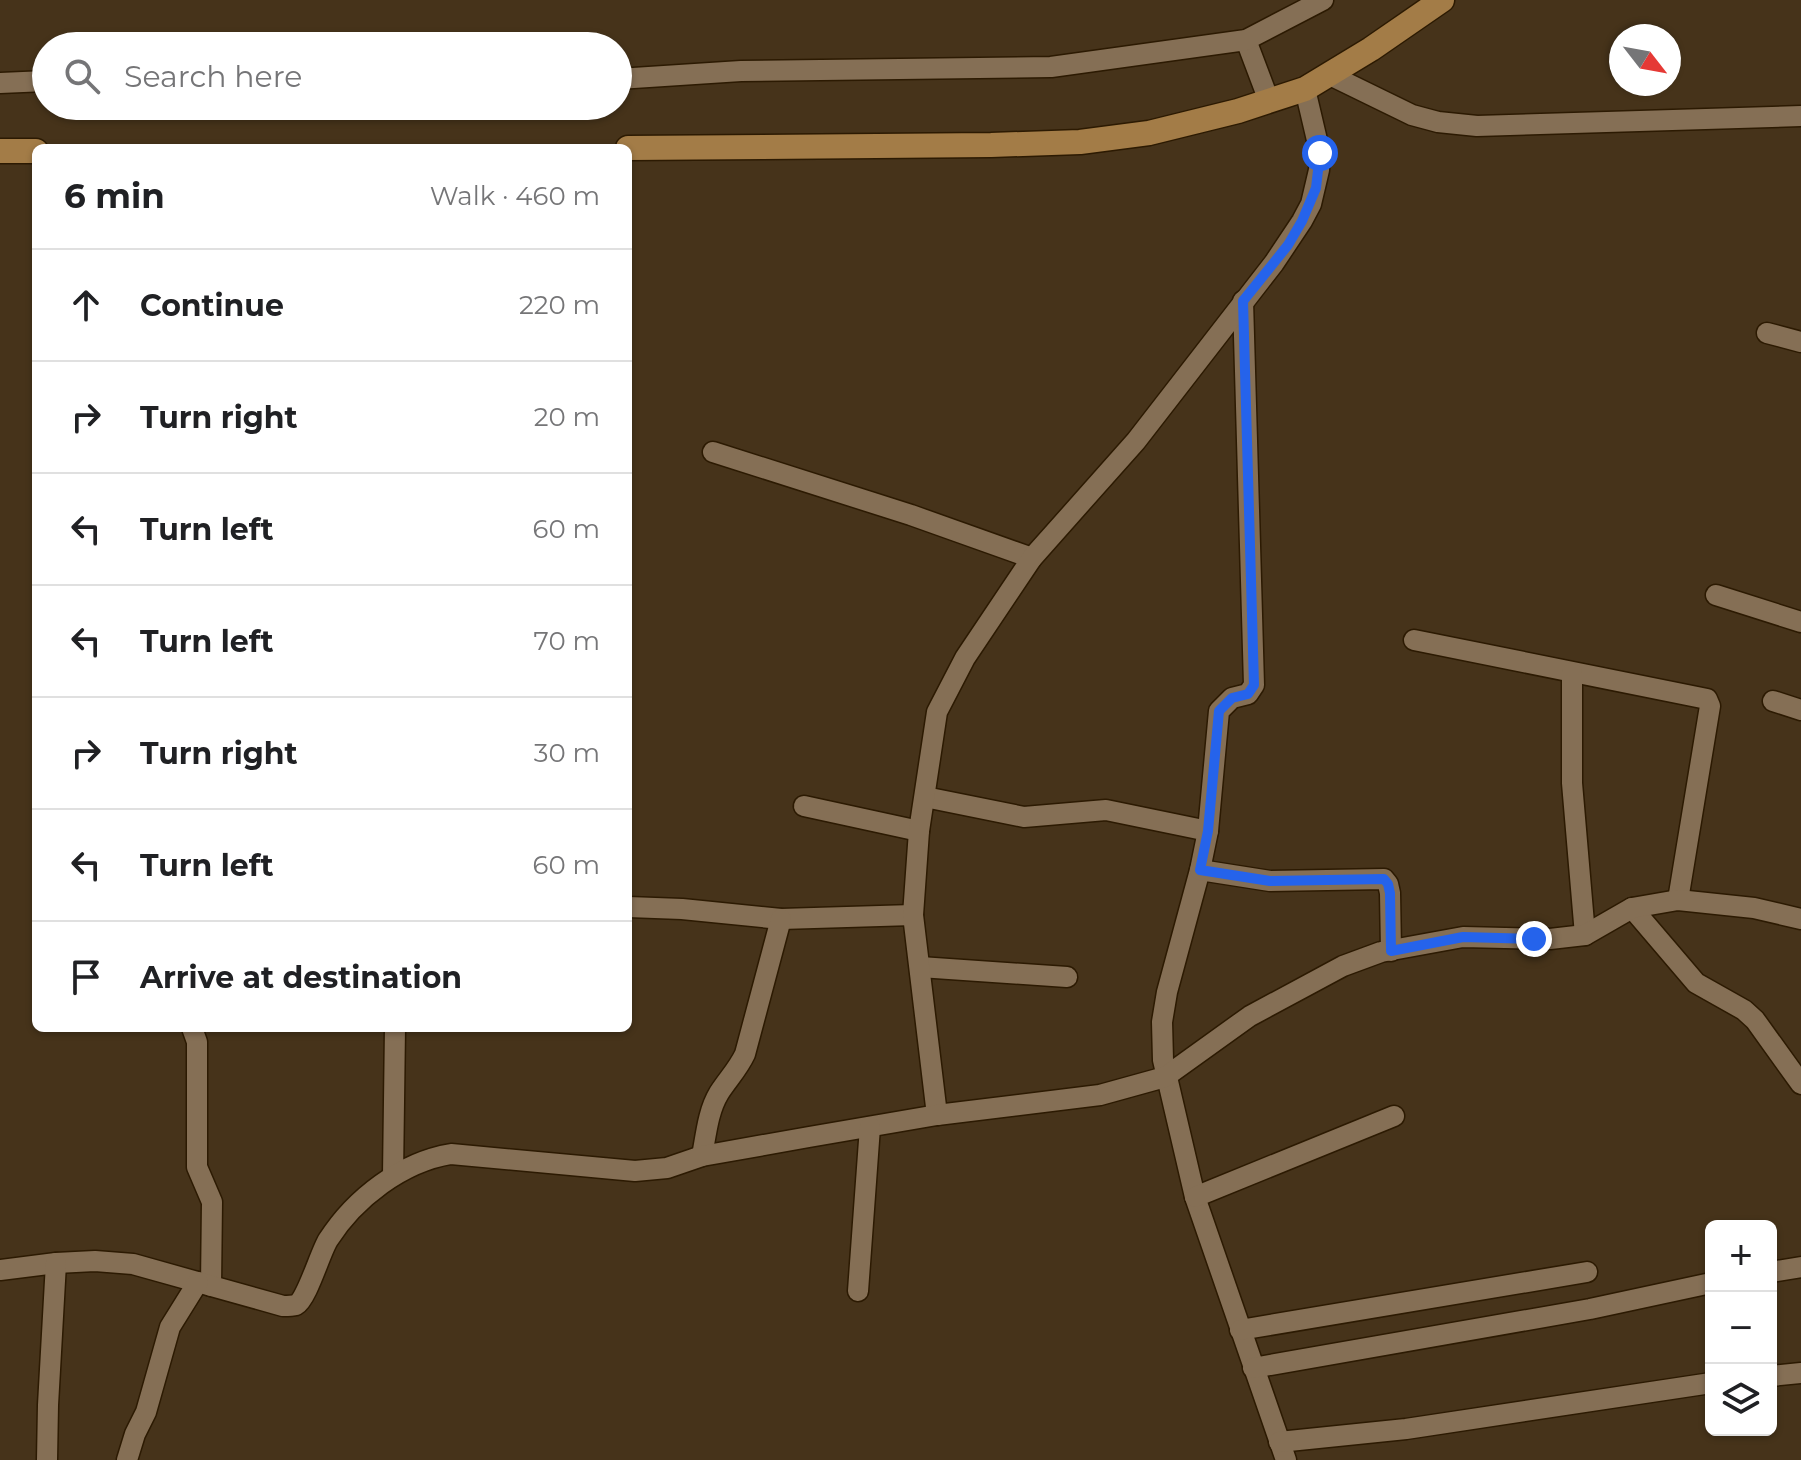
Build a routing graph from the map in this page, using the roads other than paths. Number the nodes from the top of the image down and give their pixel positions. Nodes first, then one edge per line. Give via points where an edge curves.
1 (1323, 0) edge
2 (1442, 0) edge
3 (1248, 48) junction
4 (1330, 75) junction
5 (632, 78) edge
6 (32, 82) edge
7 (0, 83) edge
8 (1305, 89) junction
9 (1264, 90) junction
10 (1801, 116) edge
11 (632, 148) edge
12 (0, 151) edge
13 (32, 151) edge
14 (1243, 301) junction
15 (1767, 333) dead end
16 (1801, 342) edge
17 (713, 452) dead end
18 (1032, 558) junction
19 (1716, 595) dead end
20 (1801, 622) edge
21 (1414, 640) dead end
22 (1572, 673) junction
23 (1773, 701) dead end
24 (1801, 710) edge
25 (925, 797) junction
26 (804, 806) dead end
27 (919, 831) junction
28 (1208, 831) junction
29 (1200, 870) junction
30 (1678, 900) junction
31 (632, 907) edge
32 (1632, 908) junction
33 (913, 915) junction
34 (781, 919) junction
35 (1801, 919) edge
36 (1585, 935) junction
37 (1391, 951) junction
38 (920, 967) junction
39 (1067, 977) dead end
40 (193, 1032) edge
41 (395, 1032) edge
42 (1165, 1077) junction
43 (1801, 1084) edge
44 (937, 1115) junction
45 (1394, 1116) dead end
46 (870, 1127) junction
47 (702, 1156) junction
48 (393, 1175) junction
49 (1195, 1197) junction
50 (56, 1263) junction
51 (1801, 1267) edge
52 (0, 1270) edge
53 (1777, 1271) edge
54 (1587, 1272) dead end
55 (204, 1284) junction
56 (1705, 1284) edge
57 (858, 1291) dead end
58 (1240, 1330) junction
59 (1253, 1368) junction
60 (1801, 1373) edge
61 (1777, 1375) edge
62 (1705, 1384) edge
63 (1282, 1451) edge
64 (47, 1460) edge
65 (127, 1460) edge

1 - 3 street
2 - 4 street
3 - 5 street via 1051,67 741,71
3 - 9 street
4 - 8 street
4 - 10 street via 1412,115 1477,126
6 - 7 street
8 - 9 street
8 - 14 street via 1320,153 1316,188 1288,245
9 - 11 street via 1178,126 1080,142
12 - 13 street
14 - 18 street via 1136,441
14 - 28 street via 1254,685 1219,711
15 - 16 street
17 - 18 street
18 - 25 street via 945,692 935,721
19 - 20 street
21 - 22 street
22 - 30 street via 1709,701
22 - 36 street via 1572,783
23 - 24 street
25 - 27 street
25 - 28 street via 1024,817 1106,810
26 - 27 street
27 - 33 street
28 - 29 street
29 - 37 street via 1270,881 1384,879 1390,893
29 - 42 street via 1164,1007
30 - 32 street
30 - 35 street
31 - 34 street
32 - 36 street
32 - 43 street via 1696,983 1755,1020
33 - 34 street
33 - 38 street
34 - 47 street via 745,1054 711,1111
36 - 37 street via 1463,937
37 - 42 street via 1343,966 1250,1016
38 - 39 street
38 - 44 street
40 - 55 street via 197,1167 212,1202
41 - 48 street
42 - 44 street via 1100,1095
42 - 49 street
44 - 46 street
45 - 49 street
46 - 47 street
46 - 57 street
47 - 48 street via 667,1168 635,1171 451,1154
48 - 55 street via 330,1236 297,1304 283,1306
49 - 58 street
50 - 52 street
50 - 55 street via 133,1264
50 - 64 street
51 - 53 street
54 - 58 street
55 - 65 street via 170,1327
56 - 59 street
58 - 59 street
59 - 63 street
60 - 61 street
62 - 63 street

